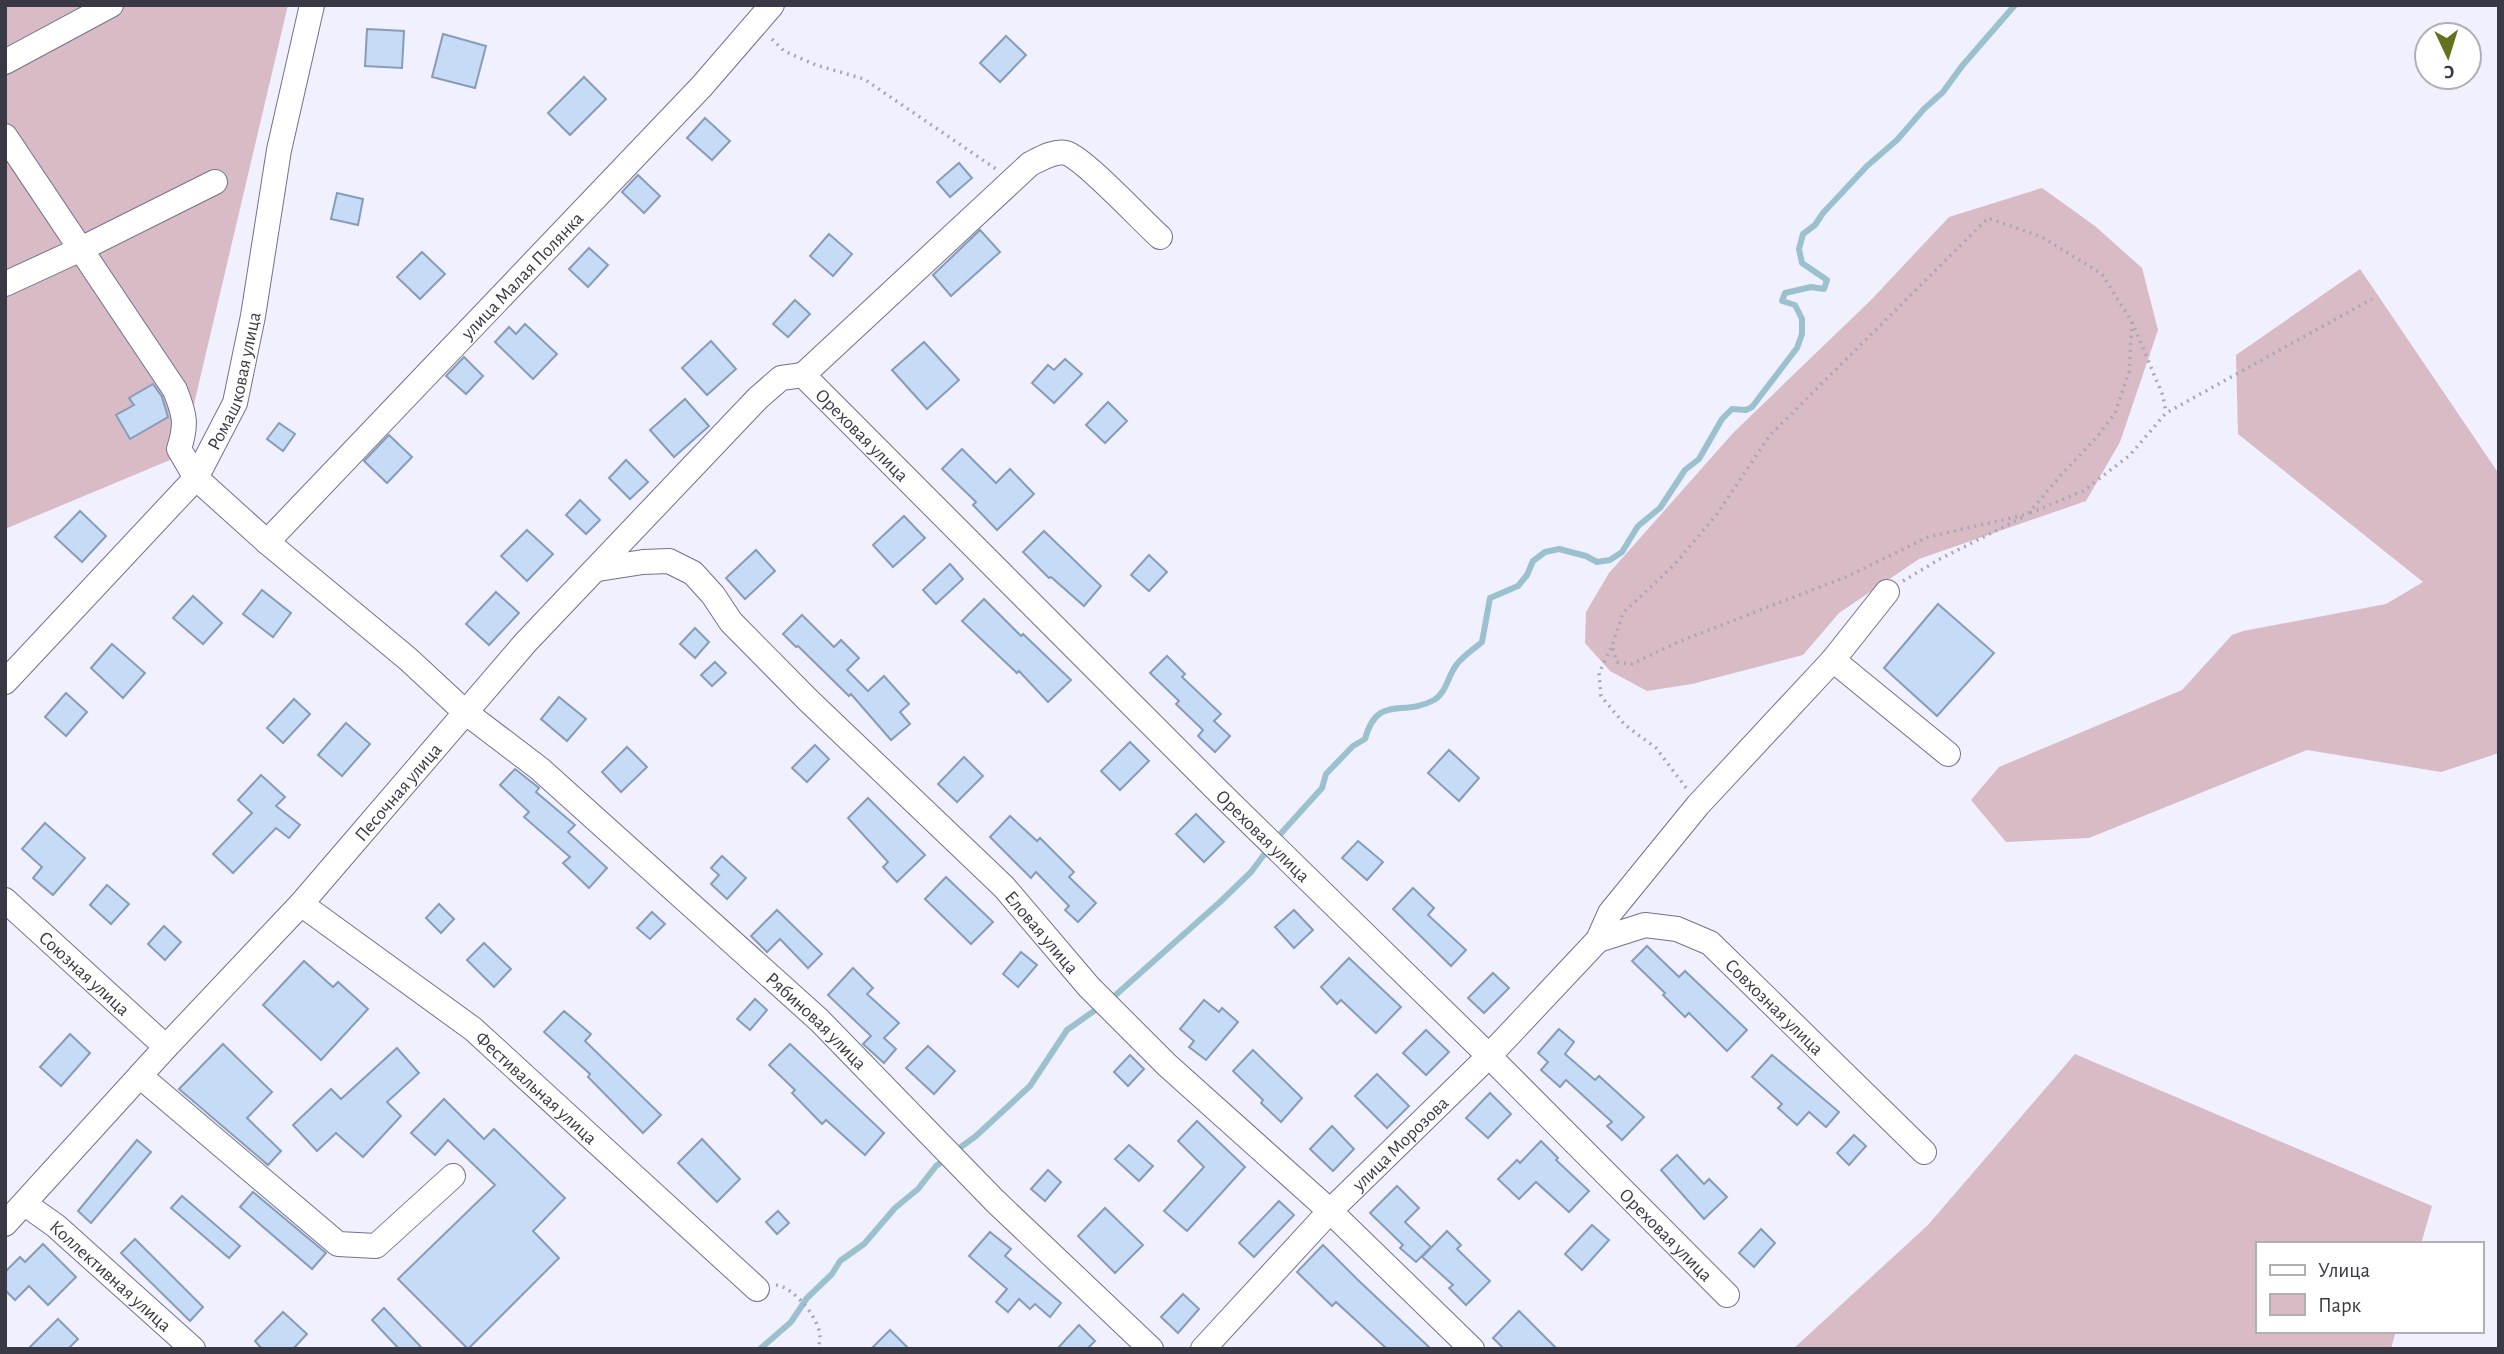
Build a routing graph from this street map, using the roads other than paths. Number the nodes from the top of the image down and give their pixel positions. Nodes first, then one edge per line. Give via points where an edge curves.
1 (111, 5) edge
2 (312, 5) edge
3 (772, 5) edge
4 (5, 62) edge
5 (5, 136) edge
6 (215, 182) dead end
7 (1160, 237) dead end
8 (81, 249) junction
9 (5, 284) edge
10 (803, 375) junction
11 (196, 478) junction
12 (267, 542) junction
13 (598, 569) junction
14 (1887, 592) road end
15 (1833, 660) junction
16 (5, 682) edge
17 (466, 712) junction
18 (1948, 754) dead end
19 (5, 900) edge
20 (301, 904) junction
21 (1598, 940) junction
22 (166, 1048) junction
23 (1489, 1056) junction
24 (140, 1076) junction
25 (1924, 1152) dead end
26 (453, 1176) dead end
27 (25, 1204) junction
28 (1330, 1211) junction
29 (5, 1224) edge
30 (757, 1289) dead end
31 (1727, 1295) dead end
32 (193, 1349) edge
33 (1151, 1349) edge
34 (1203, 1349) edge
35 (1472, 1349) edge

1 - 4 street
2 - 11 street, Ромашковая улица via 279,150 235,403
3 - 12 street, улица Малая Полянка via 702,86
5 - 8 street, Рябиновая улица
6 - 8 street
7 - 10 street via 1084,165 1066,153 1049,155 1030,164
8 - 9 street
8 - 11 street, Рябиновая улица via 175,390 184,412 179,449
10 - 13 street, Песочная улица via 781,379 758,398
10 - 23 street, Ореховая улица
11 - 12 street, Рябиновая улица
11 - 16 street, Ромашковая улица
12 - 17 street, Рябиновая улица
13 - 17 street, Песочная улица
13 - 28 street, Еловая улица via 669,561 693,573 730,622 1003,887 1116,1014
14 - 15 street
15 - 18 street
15 - 21 street via 1698,805 1610,913
17 - 20 street, Песочная улица
17 - 33 street, Рябиновая улица via 540,769 819,1020 960,1166
19 - 22 street, Союзная улица
20 - 22 street, Песочная улица
20 - 30 street, Фестивальная улица via 473,1029
21 - 23 street, улица Морозова
21 - 25 street, Совхозная улица via 1645,925 1677,929 1710,943
22 - 24 street, Песочная улица
23 - 28 street, улица Морозова
23 - 31 street, Ореховая улица
24 - 26 street via 338,1244 376,1246
24 - 27 street, Песочная улица
27 - 29 street, Песочная улица
27 - 32 street, Коллективная улица
28 - 34 street, улица Морозова
28 - 35 street, Еловая улица

